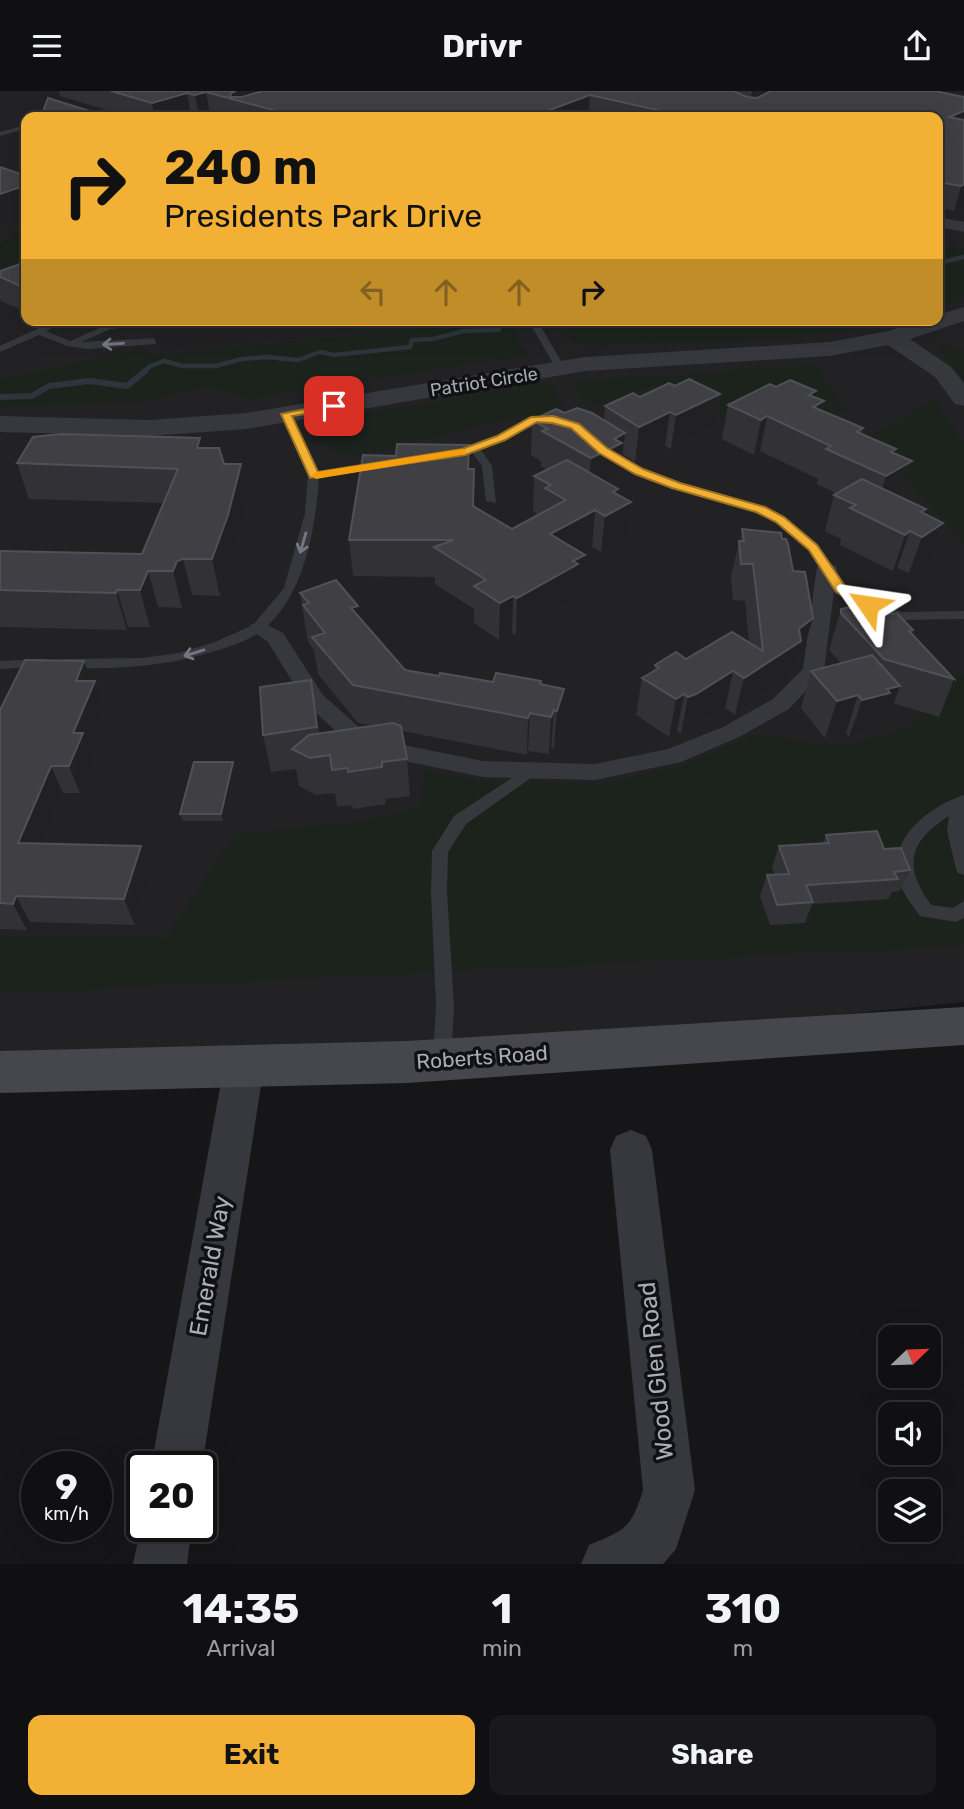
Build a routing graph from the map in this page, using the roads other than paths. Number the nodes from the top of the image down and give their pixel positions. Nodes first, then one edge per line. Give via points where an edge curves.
1 (21, 128) edge
2 (0, 134) edge
3 (943, 223) edge
4 (964, 227) edge
5 (964, 314) edge
6 (943, 321) edge
7 (49, 326) edge
8 (117, 326) edge
9 (536, 326) edge
10 (926, 326) edge
11 (37, 331) junction
12 (891, 337) junction
13 (156, 341) dead end
14 (70, 344) junction
15 (0, 349) edge
16 (560, 368) junction
17 (964, 399) edge
18 (286, 414) junction
19 (0, 424) edge
20 (568, 424) edge
21 (594, 442) edge
22 (474, 448) junction
23 (439, 456) edge
24 (400, 462) edge
25 (314, 476) junction
26 (492, 501) dead end
27 (827, 567) junction
28 (964, 615) edge
29 (258, 628) junction
30 (0, 665) edge
31 (530, 771) junction
32 (961, 803) edge
33 (964, 869) edge
34 (964, 908) edge
35 (964, 1026) edge
36 (442, 1059) junction
37 (244, 1066) junction
38 (0, 1072) edge
39 (631, 1150) dead end
40 (179, 1451) edge
41 (163, 1542) edge
42 (160, 1564) edge
43 (608, 1564) edge

1 - 2 lane
3 - 4 street
5 - 6 street, Patriot Circle
7 - 11 lane
8 - 14 lane
9 - 16 lane
10 - 12 street, Patriot Circle
11 - 14 lane
11 - 15 lane
12 - 16 street, Patriot Circle via 797,353
12 - 17 street via 943,372
13 -> 14 lane
16 - 18 street, Patriot Circle
18 - 19 street, Patriot Circle via 174,427
18 - 25 lane
20 - 22 lane via 535,419
21 - 27 lane via 639,471 770,514 798,532
22 - 23 lane
22 - 26 lane via 487,466
24 - 25 lane
25 -> 29 lane via 311,513 290,589
27 - 28 lane via 840,589 868,605 901,616
27 - 31 street via 813,671 781,703 731,732 661,759 595,772
29 -> 30 lane via 180,657
29 - 31 street via 276,638 315,700 354,734 404,753 483,769
31 - 36 lane via 460,820 440,851 445,1006
32 - 33 lane via 955,830
32 - 34 lane via 917,830 904,866 906,880 926,911 956,915
35 - 36 main road, Roberts Road
36 - 37 main road, Roberts Road
37 - 38 main road, Roberts Road
37 - 40 street, Emerald Way
39 - 43 street, Wood Glen Road via 669,1490 657,1530 636,1555
41 - 42 street

